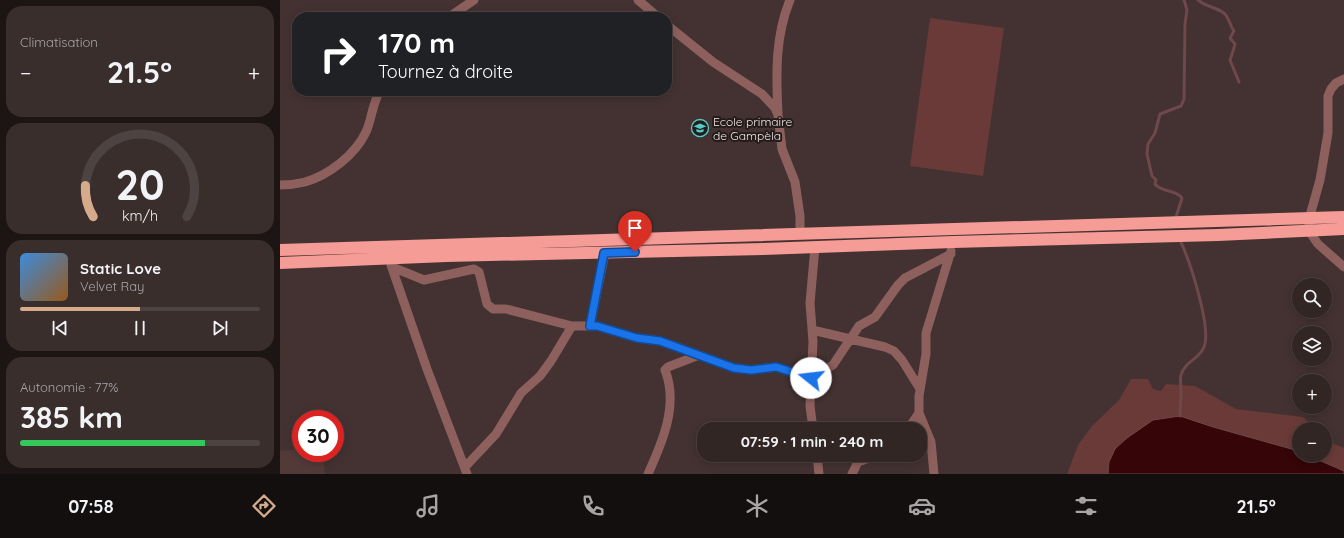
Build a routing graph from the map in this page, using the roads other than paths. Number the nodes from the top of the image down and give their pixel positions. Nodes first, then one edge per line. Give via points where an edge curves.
1 (474, 0) edge
2 (638, 0) edge
3 (790, 0) edge
4 (456, 12) edge
5 (652, 12) edge
6 (672, 29) edge
7 (1344, 79) edge
8 (377, 96) edge
9 (778, 115) junction
10 (280, 185) edge
11 (1344, 217) edge
12 (1309, 225) junction
13 (1344, 229) edge
14 (800, 234) junction
15 (815, 247) junction
16 (952, 248) junction
17 (280, 250) edge
18 (604, 253) junction
19 (280, 263) edge
20 (390, 263) junction
21 (1344, 267) edge
22 (572, 326) junction
23 (590, 326) junction
24 (812, 330) junction
25 (850, 339) junction
26 (699, 355) junction
27 (811, 378) junction
28 (920, 389) junction
29 (919, 413) junction
30 (812, 422) edge
31 (913, 422) edge
32 (818, 462) edge
33 (858, 462) edge
34 (466, 471) edge
35 (648, 474) edge
36 (819, 474) edge
37 (852, 474) edge
38 (934, 474) edge

1 - 4 street
2 - 5 street
3 - 9 street via 780,37 776,70
6 - 9 street via 714,62 762,94
7 - 12 street via 1336,83 1328,96 1328,133
8 - 10 street via 366,132 355,150 334,168 305,182
9 - 14 street via 782,149 795,182
11 - 12 highway
12 - 13 highway
12 - 14 highway
12 - 16 highway via 1189,235 1048,240
12 - 21 street via 1318,244
14 - 17 highway
15 - 16 highway
15 - 18 highway
15 - 24 street via 810,303
16 - 25 street via 905,278 875,317 859,326
16 - 28 street via 926,333 926,354
18 - 20 highway via 446,256
18 - 23 street
19 - 20 highway
20 - 22 street via 424,280 474,269 479,272 488,304 493,309 506,309
20 - 34 street
22 - 23 street
22 - 34 street via 551,361 540,376 521,393 496,434
23 - 26 street via 660,341
24 - 25 street
24 - 27 street
25 - 27 street via 833,365
25 - 28 street via 894,351
26 - 27 street via 734,368 751,370 776,367
26 - 35 street via 665,370 671,393 669,414 661,446
27 - 30 street
28 - 29 street
29 - 31 street
29 - 38 street via 931,442
32 - 36 street
33 - 37 street

